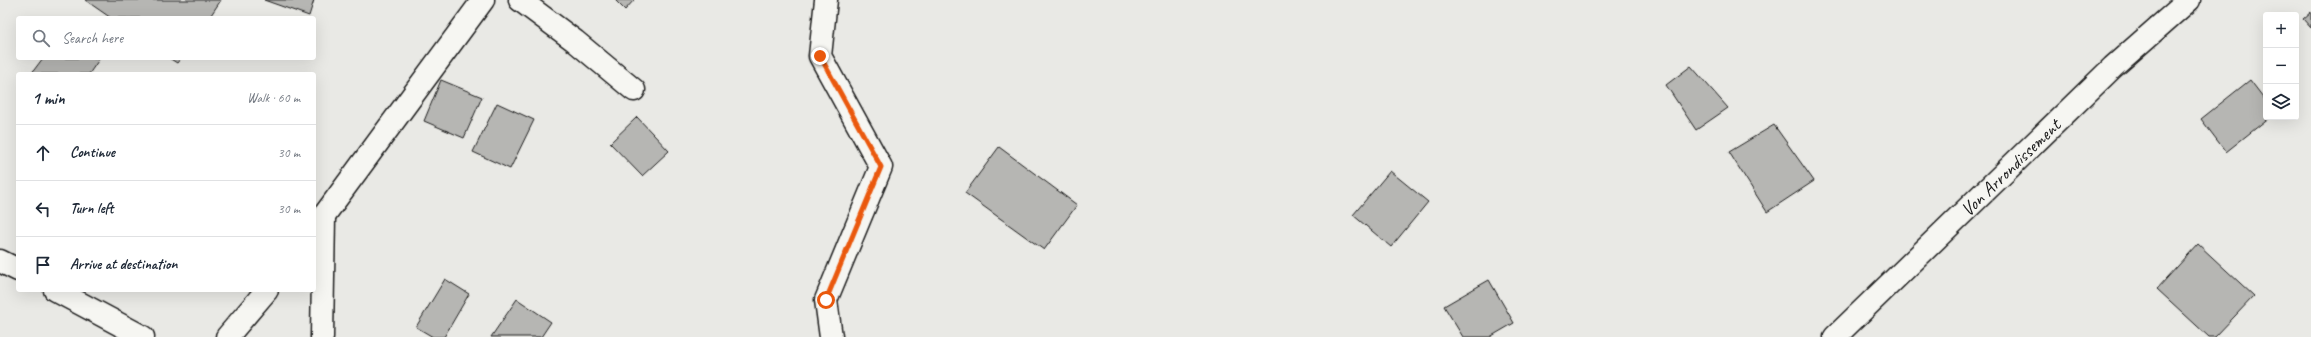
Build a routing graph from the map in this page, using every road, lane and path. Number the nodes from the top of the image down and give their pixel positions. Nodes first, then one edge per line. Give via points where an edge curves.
1 (483, 0) edge
2 (520, 0) edge
3 (826, 0) edge
4 (2189, 0) edge
5 (634, 90) dead end
6 (319, 222) edge
7 (0, 261) edge
8 (16, 269) edge
9 (59, 292) edge
10 (265, 292) edge
11 (143, 337) edge
12 (227, 337) edge
13 (322, 337) edge
14 (831, 337) edge
15 (1835, 337) edge

1 - 6 street
2 - 5 street
3 - 14 street via 820,56 881,167 826,300
4 - 15 street, Von Arrondissement via 2113,67
6 - 13 street
7 - 8 street
9 - 11 street
10 - 12 street

